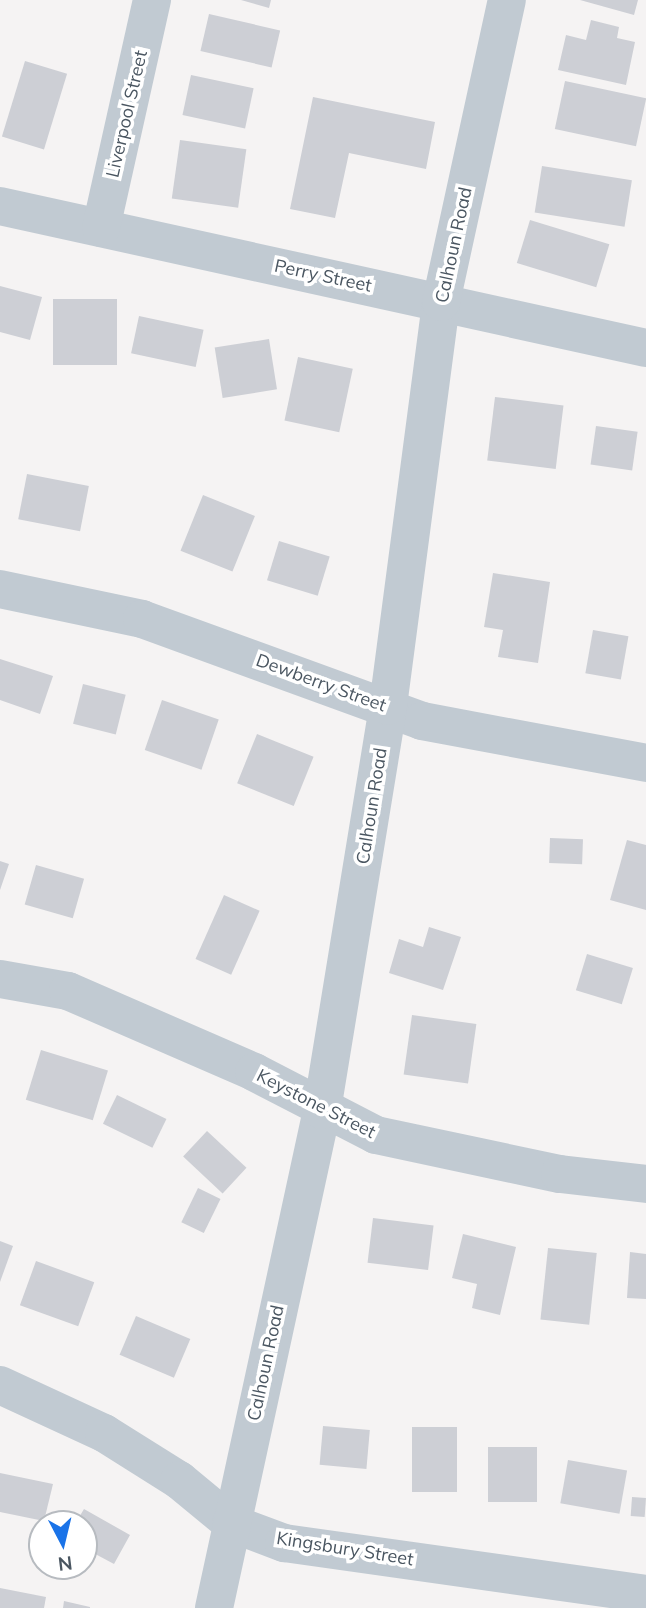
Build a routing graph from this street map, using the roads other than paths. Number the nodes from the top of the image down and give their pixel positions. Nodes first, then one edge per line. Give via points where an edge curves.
1 (152, 0) edge
2 (507, 0) edge
3 (0, 206) edge
4 (101, 228) junction
5 (441, 302) junction
6 (646, 348) edge
7 (0, 589) edge
8 (388, 706) junction
9 (646, 763) edge
10 (0, 979) edge
11 (322, 1110) junction
12 (646, 1184) edge
13 (0, 1385) edge
14 (231, 1523) junction
15 (646, 1594) edge
16 (214, 1608) edge

1 - 4 street, Liverpool Street
2 - 5 street, Calhoun Road
3 - 4 street, Perry Street
4 - 5 street, Perry Street
5 - 6 street, Perry Street
5 - 8 street, Calhoun Road
7 - 8 street, Dewberry Street via 142,619
8 - 9 street, Dewberry Street via 422,721
8 - 11 street, Calhoun Road
10 - 11 street, Keystone Street via 68,991 254,1072
11 - 12 street, Keystone Street via 376,1135 560,1174
11 - 14 street, Calhoun Road
13 - 14 street, Kingsbury Street via 104,1433 178,1480
14 - 15 street, Kingsbury Street via 284,1543
14 - 16 street, Calhoun Road

